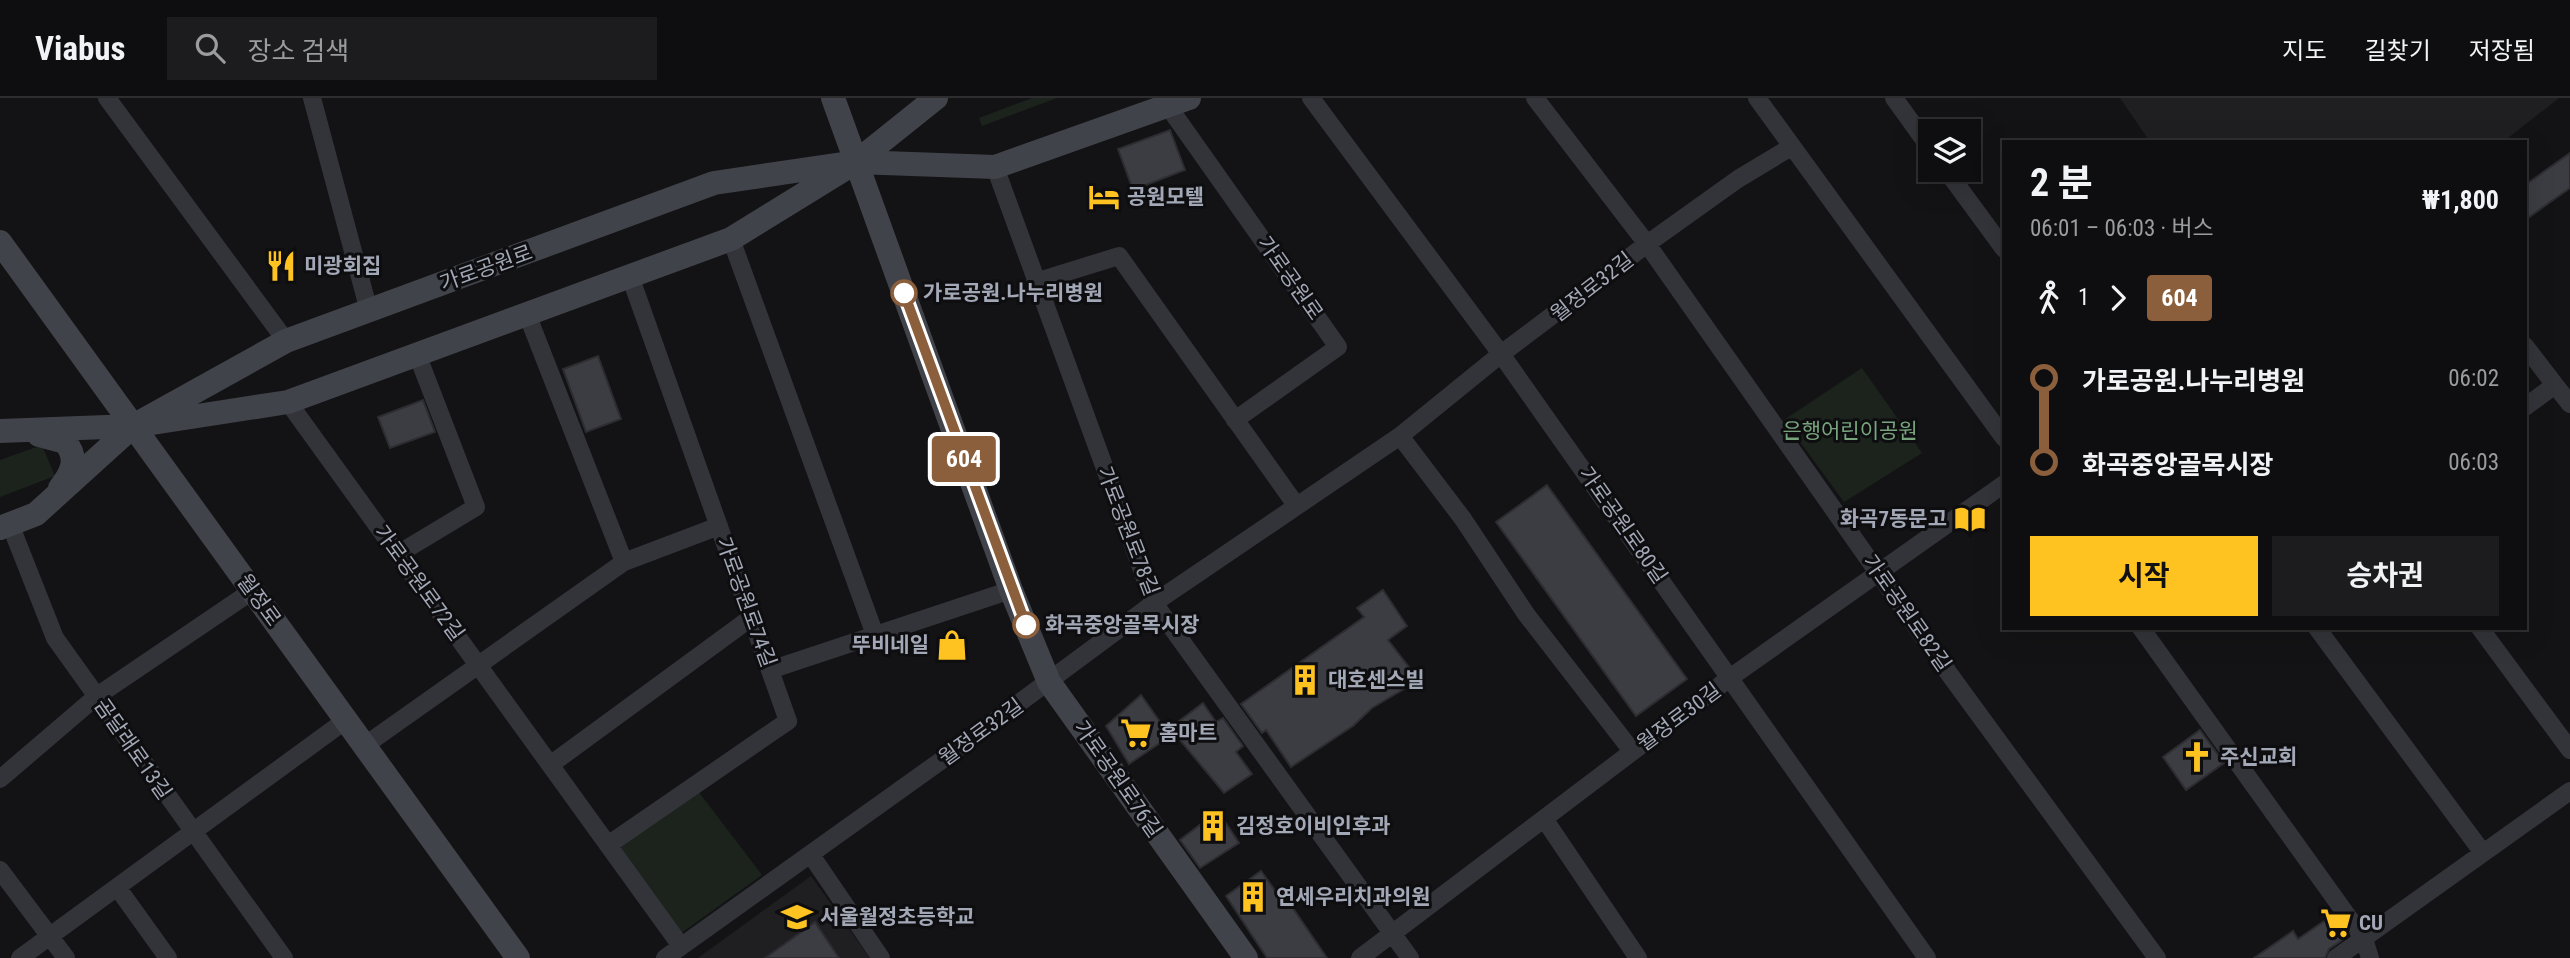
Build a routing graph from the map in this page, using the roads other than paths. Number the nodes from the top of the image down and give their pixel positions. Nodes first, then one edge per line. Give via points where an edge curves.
1 (107, 98) edge
2 (312, 98) edge
3 (833, 98) edge
4 (936, 98) edge
5 (1311, 98) edge
6 (1535, 98) edge
7 (1757, 98) edge
8 (1894, 98) edge
9 (1179, 102) edge
10 (1918, 131) edge
11 (1791, 147) junction
12 (856, 162) junction
13 (995, 167) junction
14 (1955, 182) edge
15 (714, 183) junction
16 (731, 239) junction
17 (0, 243) edge
18 (1647, 244) junction
19 (2002, 245) edge
20 (630, 276) junction
21 (1035, 282) junction
22 (369, 311) junction
23 (527, 314) junction
24 (286, 341) junction
25 (2527, 349) edge
26 (417, 354) junction
27 (1501, 354) junction
28 (2555, 385) junction
29 (288, 402) junction
30 (2570, 404) edge
31 (2527, 406) edge
32 (1235, 420) junction
33 (133, 426) junction
34 (0, 431) edge
35 (2002, 435) edge
36 (1399, 436) junction
37 (2002, 485) edge
38 (1296, 505) junction
39 (36, 514) junction
40 (5, 526) edge
41 (719, 526) junction
42 (398, 554) junction
43 (624, 562) junction
44 (1879, 574) junction
45 (1012, 590) junction
46 (252, 591) junction
47 (1154, 603) junction
48 (751, 617) junction
49 (2142, 630) edge
50 (2318, 630) edge
51 (2481, 630) edge
52 (875, 635) junction
53 (479, 666) junction
54 (770, 670) junction
55 (1731, 677) junction
56 (1049, 682) junction
57 (97, 696) junction
58 (346, 720) junction
59 (364, 746) junction
60 (2570, 750) edge
61 (1632, 751) junction
62 (550, 765) junction
63 (0, 779) edge
64 (2570, 791) edge
65 (1545, 820) junction
66 (192, 832) junction
67 (608, 845) junction
68 (2483, 853) junction
69 (811, 855) junction
70 (0, 870) edge
71 (117, 887) junction
72 (1393, 934) junction
73 (50, 936) junction
74 (2364, 939) junction
75 (681, 946) junction
76 (20, 958) edge
77 (66, 958) edge
78 (169, 958) edge
79 (284, 958) edge
80 (518, 958) edge
81 (665, 958) edge
82 (881, 958) edge
83 (1246, 958) edge
84 (1360, 958) edge
85 (1410, 958) edge
86 (1638, 958) edge
87 (1927, 958) edge
88 (2157, 958) edge
89 (2336, 958) edge
90 (2370, 958) edge

1 - 24 street
2 - 22 street
3 - 12 main road, 가로공원로76길
4 - 12 main road, 가로공원로
5 - 27 street, 가로공원로80길
6 - 18 street, 가로공원로82길
7 - 11 street
8 - 10 street
9 - 13 main road, 가로공원로
9 - 32 street, 가로공원로 via 1338,347
11 - 18 street, 월정로32길
11 - 35 street
12 - 13 main road, 가로공원로
12 - 15 main road, 가로공원로
12 - 16 main road, 가로공원로
12 - 45 main road, 가로공원로76길
13 - 21 street, 가로공원로78길
14 - 19 street
15 - 16 main road via 764,183 772,194 773,203 764,213
15 - 22 main road, 가로공원로
16 - 20 main road, 가로공원로
16 - 52 street
17 - 33 main road, 월정로
18 - 27 street, 월정로32길
18 - 44 street, 가로공원로82길
20 - 23 main road, 가로공원로
20 - 41 street, 가로공원로74길
21 - 32 street via 1119,256
21 - 47 street, 가로공원로78길
22 - 24 main road, 가로공원로
23 - 26 main road, 가로공원로
23 - 43 street
24 - 29 main road via 250,369 241,391 255,401
24 - 33 main road, 가로공원로
25 - 28 street
26 - 29 main road, 가로공원로
26 - 42 street via 475,507
27 - 36 street, 월정로32길
27 - 55 street, 가로공원로80길
28 - 30 street
28 - 31 street
29 - 33 main road, 가로공원로
29 - 42 street, 가로공원로72길
32 - 38 street
33 - 34 main road, 가로공원로
33 - 39 main road, 가로공원로
33 - 46 main road, 월정로
34 - 39 main road via 45,435 70,448 72,470
36 - 38 street, 월정로32길
36 - 61 street via 1463,519 1526,614
37 - 44 street, 월정로30길
38 - 47 street, 월정로32길
39 - 40 main road, 가로공원로
40 - 57 street, 곰달래로13길 via 55,638
41 - 43 street
41 - 48 street, 가로공원로74길
42 - 53 street, 가로공원로72길
43 - 53 street
44 - 55 street, 월정로30길
44 - 88 street, 가로공원로82길
45 - 52 street
45 - 56 main road, 가로공원로76길
46 - 57 street
46 - 58 main road, 월정로
47 - 56 street, 월정로32길
47 - 72 street, 가로공원로78길
48 - 54 street, 가로공원로74길
48 - 62 street
49 - 74 street
50 - 68 street
51 - 60 street
52 - 54 street
53 - 59 street
53 - 62 street, 가로공원로72길
54 - 67 street, 가로공원로74길 via 788,721
55 - 61 street, 월정로30길
55 - 87 street, 가로공원로80길
56 - 69 street, 월정로32길
56 - 83 main road, 가로공원로76길
57 - 63 street
57 - 66 street, 곰달래로13길
58 - 59 main road, 월정로
58 - 66 street
59 - 80 main road, 월정로
61 - 65 street, 월정로30길
62 - 67 street, 가로공원로72길
64 - 68 street
65 - 72 street, 월정로30길
65 - 86 street
66 - 71 street
66 - 79 street, 곰달래로13길
67 - 75 street, 가로공원로72길
68 - 74 street
69 - 75 street, 월정로32길
69 - 82 street
70 - 73 street
71 - 73 street
71 - 78 street
72 - 84 street, 월정로30길
72 - 85 street, 가로공원로78길
73 - 76 street
73 - 77 street
74 - 89 street
74 - 90 street
75 - 81 street, 월정로32길

